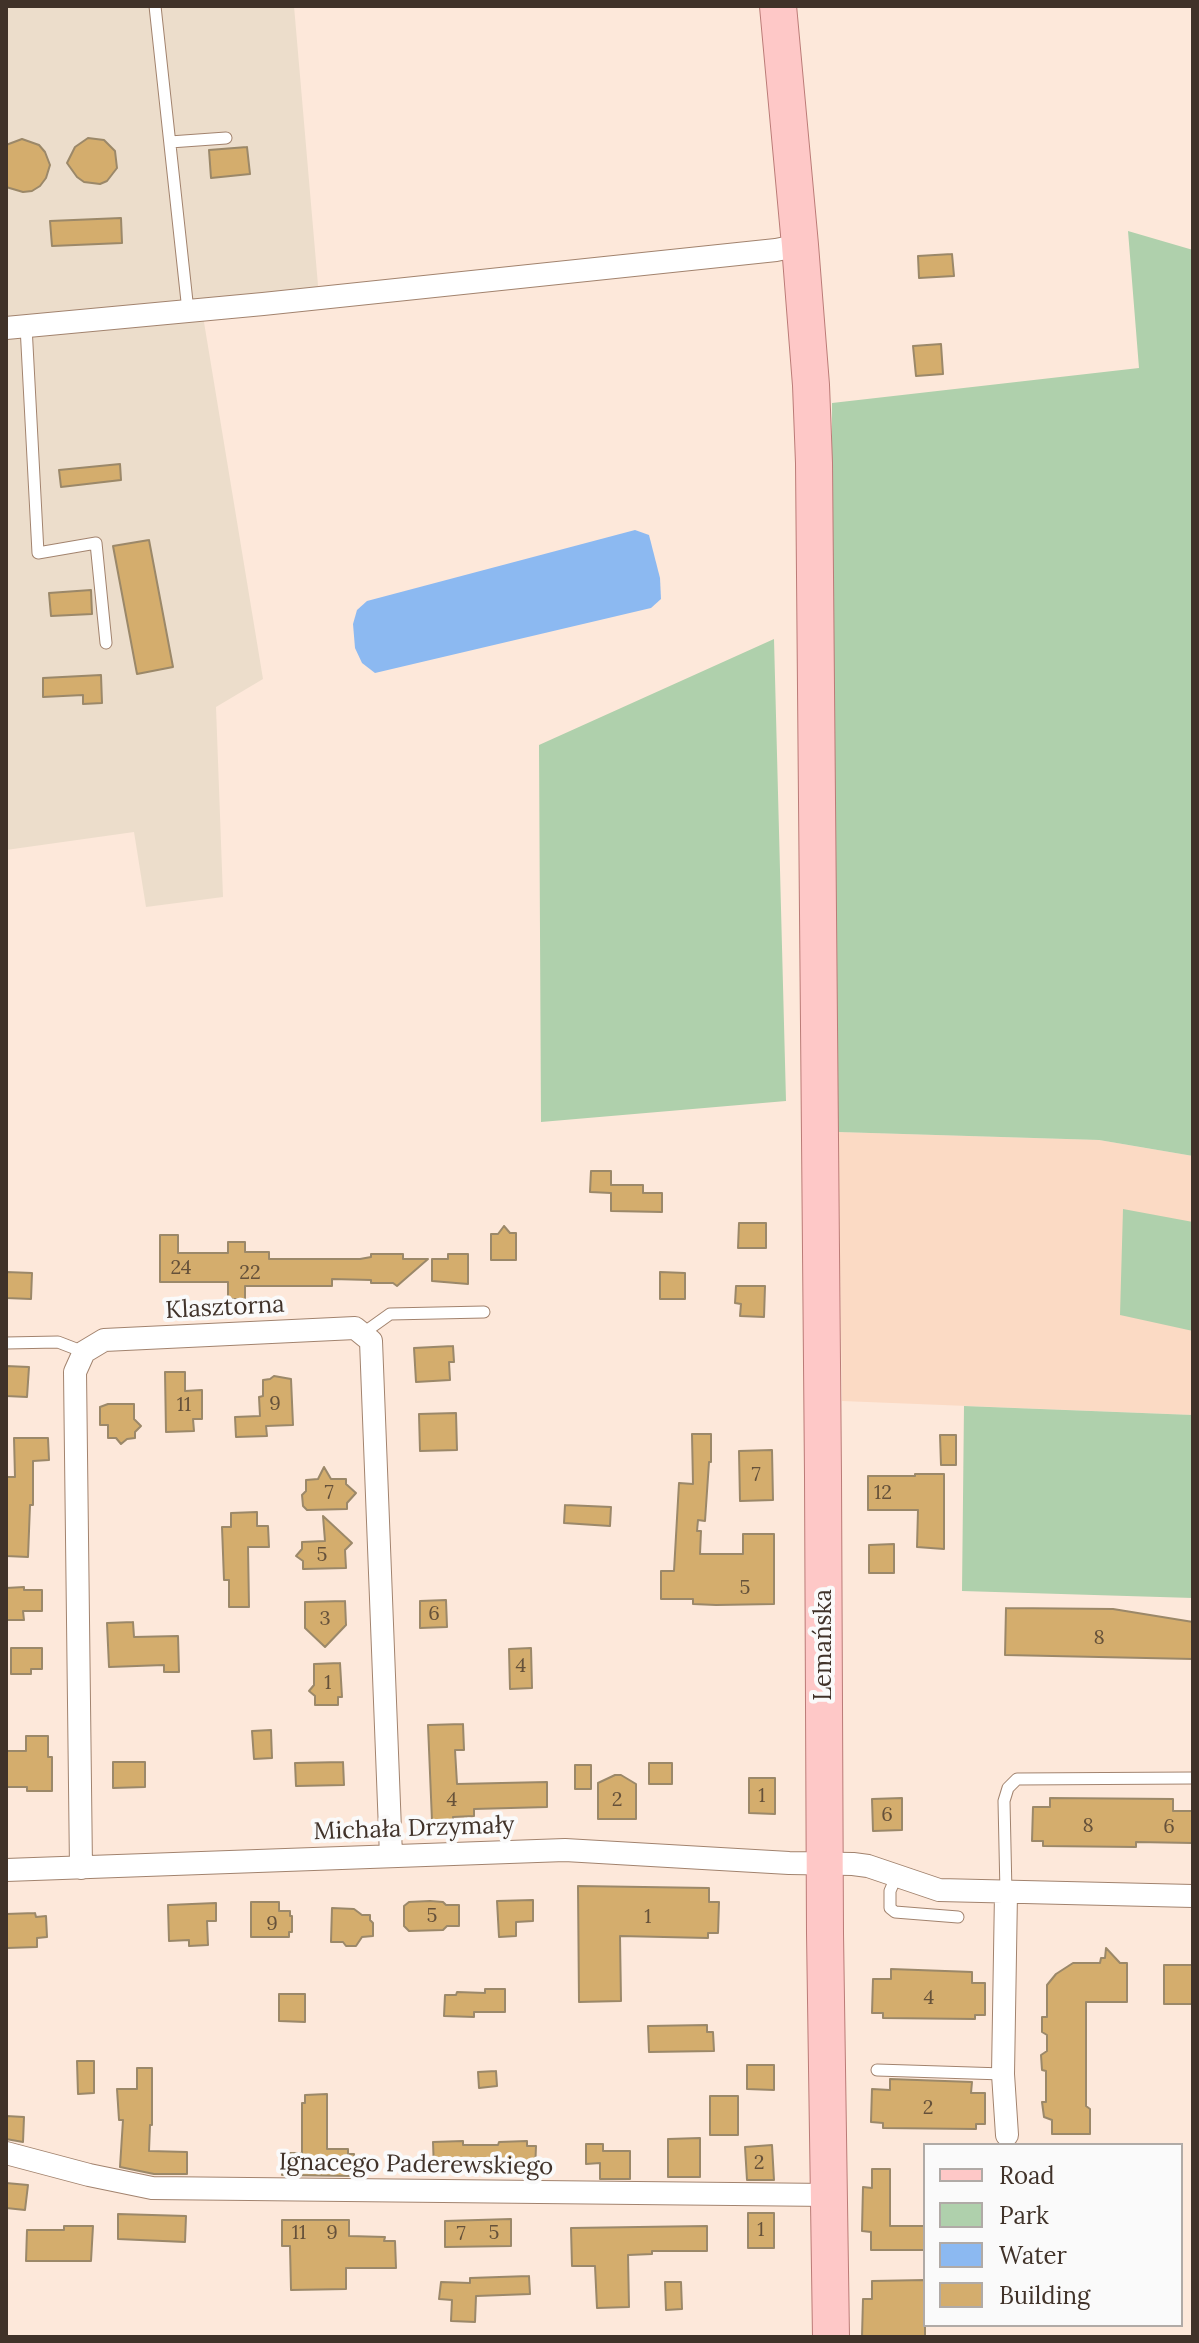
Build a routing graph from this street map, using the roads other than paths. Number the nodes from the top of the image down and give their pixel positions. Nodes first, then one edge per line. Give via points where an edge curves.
1 (155, 6) edge
2 (778, 6) edge
3 (226, 138) dead end
4 (170, 142) junction
5 (800, 245) junction
6 (188, 311) junction
7 (16, 327) edge
8 (106, 643) dead end
9 (484, 1312) dead end
10 (362, 1334) junction
11 (6, 1343) edge
12 (84, 1352) junction
13 (1193, 1778) edge
14 (391, 1856) junction
15 (824, 1863) junction
16 (81, 1868) junction
17 (6, 1870) edge
18 (896, 1877) junction
19 (1006, 1893) junction
20 (1193, 1896) edge
21 (958, 1917) dead end
22 (877, 2070) dead end
23 (1003, 2074) junction
24 (1007, 2135) dead end
25 (6, 2153) edge
26 (830, 2195) junction
27 (831, 2337) edge

1 - 4 lane
2 - 5 main road, Lemańska
3 - 4 lane
4 - 6 lane
5 - 6 street
5 - 15 main road, Lemańska via 814,463
6 - 7 street
7 - 8 lane via 38,553 96,543
9 - 10 lane via 390,1314
10 - 12 street, Klasztorna via 355,1328 104,1340
10 - 14 street via 371,1341
11 - 12 lane via 58,1342
12 - 16 street via 75,1372
13 - 19 lane via 1017,1779 1004,1801
14 - 15 street, Michała Drzymały via 565,1850
14 - 16 street, Michała Drzymały
15 - 18 street, Michała Drzymały via 868,1866
15 - 26 main road, Lemańska
16 - 17 street, Michała Drzymały
18 - 19 street, Michała Drzymały via 939,1890
18 - 21 lane via 890,1891 895,1912
19 - 20 street, Michała Drzymały
19 - 23 street
22 - 23 lane
23 - 24 street
25 - 26 street, Ignacego Paderewskiego via 152,2188
26 - 27 main road, Lemańska

